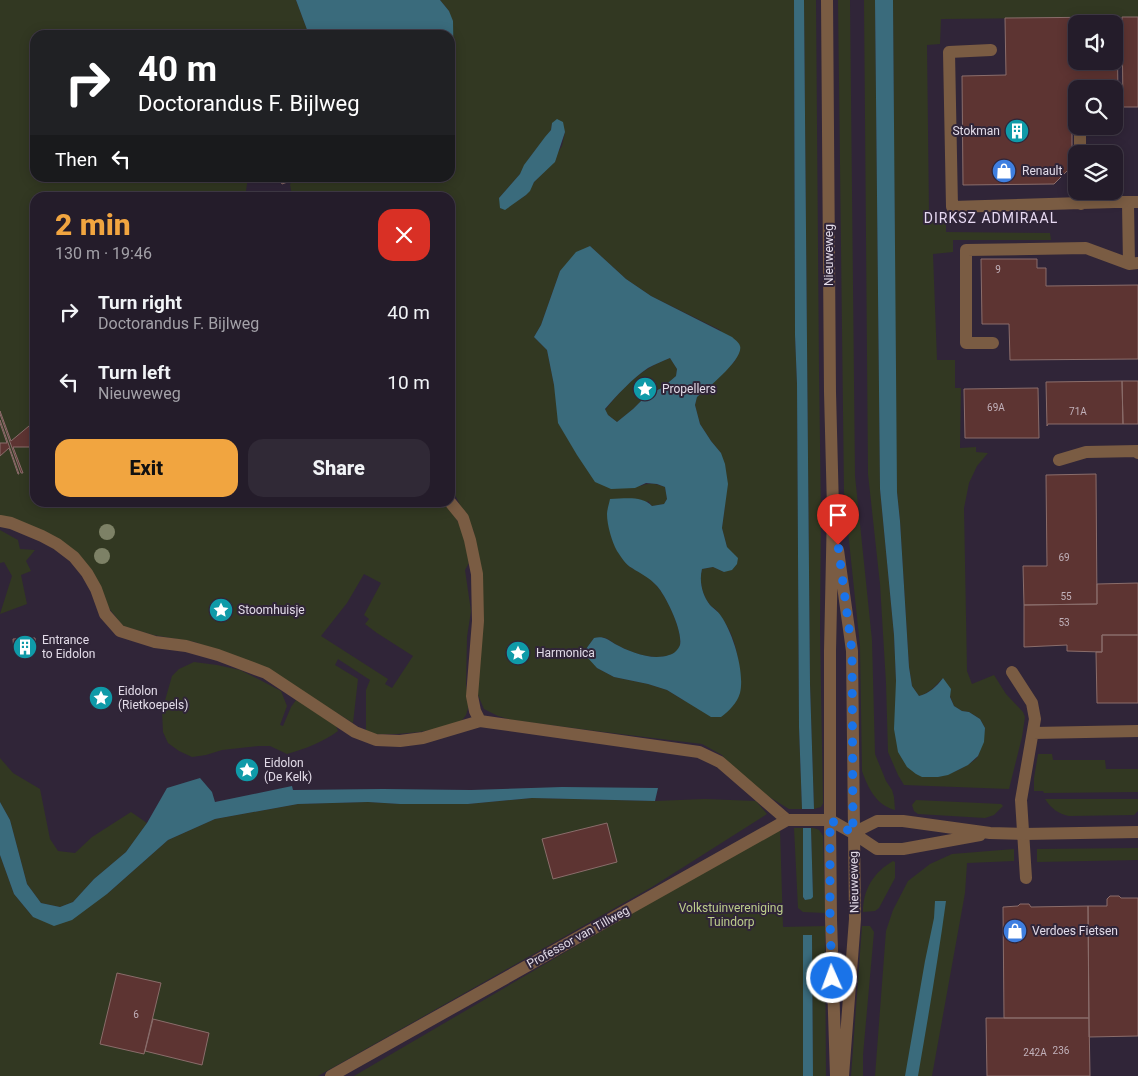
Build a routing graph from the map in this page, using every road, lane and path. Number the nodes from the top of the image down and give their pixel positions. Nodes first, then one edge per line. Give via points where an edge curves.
1 (827, 0) edge
2 (991, 50) dead end
3 (1068, 199) edge
4 (1098, 200) edge
5 (1133, 202) edge
6 (1133, 263) edge
7 (993, 343) dead end
8 (1138, 453) edge
9 (1059, 460) dead end
10 (454, 507) edge
11 (832, 509) junction
12 (0, 521) edge
13 (1012, 672) dead end
14 (480, 721) junction
15 (1138, 731) edge
16 (1033, 732) junction
17 (787, 820) junction
18 (830, 820) junction
19 (1138, 832) edge
20 (853, 833) junction
21 (990, 833) junction
22 (1023, 834) junction
23 (1026, 878) dead end
24 (331, 1076) edge
25 (836, 1076) edge
26 (843, 1076) edge

1 - 11 street, Nieuweweg
2 - 3 street via 949,52 952,206
4 - 5 street
5 - 6 street
6 - 7 street via 1086,248 966,250 966,343
8 - 9 street via 1086,452
10 - 14 street via 463,518 477,574 478,621 472,696
11 - 18 street, Nieuweweg
11 - 20 street, Nieuweweg via 852,651
12 - 14 street via 42,536 74,557 96,589 105,614 120,631 218,655 266,674 355,732 376,740 400,741
13 - 16 street via 1032,703
14 - 17 street via 699,752 720,762
15 - 16 street
16 - 22 street via 1021,800
17 - 18 street, Professor van Tillweg
17 - 24 street, Professor van Tillweg
18 - 20 street
18 - 25 street, Nieuweweg
19 - 22 street
20 - 21 street via 877,820
20 - 21 street via 877,849 887,850
20 - 26 street, Nieuweweg via 855,919
21 - 22 street
22 - 23 street

